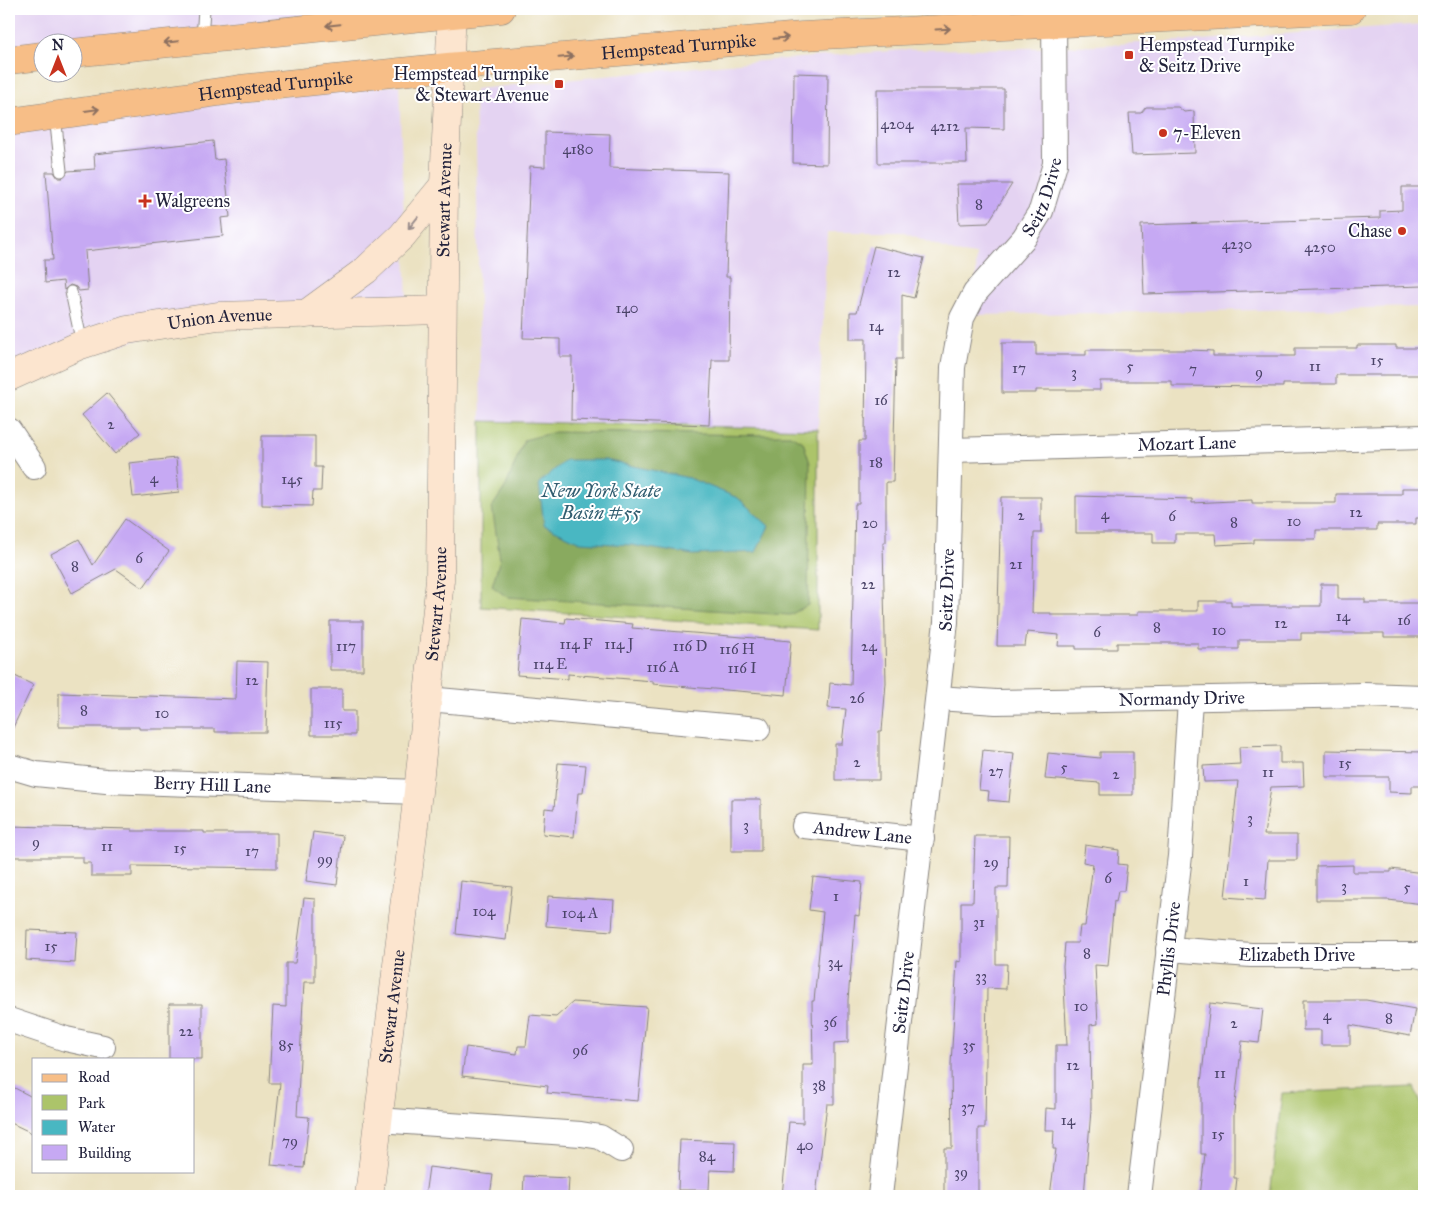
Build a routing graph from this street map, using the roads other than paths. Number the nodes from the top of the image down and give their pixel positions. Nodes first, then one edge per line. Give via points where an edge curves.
1 (204, 9) edge
2 (501, 9) edge
3 (1351, 9) edge
4 (451, 11) edge
5 (1054, 16) edge
6 (202, 38) junction
7 (82, 52) edge
8 (32, 57) edge
9 (9, 60) edge
10 (448, 67) junction
11 (55, 115) junction
12 (9, 122) edge
13 (61, 171) dead end
14 (444, 185) junction
15 (71, 292) dead end
16 (442, 310) junction
17 (306, 314) junction
18 (82, 344) junction
19 (9, 378) edge
20 (9, 430) edge
21 (1424, 437) edge
22 (951, 450) junction
23 (34, 467) dead end
24 (1424, 697) edge
25 (938, 698) junction
26 (428, 700) junction
27 (1190, 700) junction
28 (758, 729) dead end
29 (9, 766) edge
30 (418, 792) junction
31 (804, 826) dead end
32 (922, 839) junction
33 (1168, 950) junction
34 (1424, 957) edge
35 (9, 1020) edge
36 (103, 1047) dead end
37 (378, 1120) junction
38 (622, 1150) dead end
39 (368, 1196) edge
40 (880, 1196) edge
41 (1139, 1196) edge

1 - 6 lane
2 - 4 main road
3 - 5 main road, Hempstead Turnpike
4 -> 6 main road
4 - 10 main road, Stewart Avenue
10 -> 5 main road, Hempstead Turnpike
5 - 22 street, Seitz Drive via 1055,164 1041,212 1024,238 975,293 962,318 953,367
6 -> 7 main road
8 - 9 main road
11 -> 10 main road, Hempstead Turnpike via 240,89
10 - 14 main road, Stewart Avenue
11 - 12 main road, Hempstead Turnpike
11 - 13 lane
14 - 16 main road, Stewart Avenue
14 -> 17 main road via 402,236 366,270
15 - 18 lane
16 - 17 main road, Union Avenue
16 - 26 main road, Stewart Avenue via 440,580
17 - 18 main road, Union Avenue via 218,316 127,330
18 - 19 main road, Union Avenue
20 - 23 street
21 - 22 street, Mozart Lane
22 - 25 street, Seitz Drive via 946,622
24 - 27 street, Normandy Drive via 1364,695
25 - 27 street, Normandy Drive via 996,702
25 - 32 street, Seitz Drive
26 - 28 street
26 - 30 main road, Stewart Avenue
27 - 33 street, Phyllis Drive via 1180,856
29 - 30 street, Berry Hill Lane via 36,774 106,781
30 - 37 main road, Stewart Avenue
31 - 32 street, Andrew Lane
32 - 40 street, Seitz Drive
33 - 34 street, Elizabeth Drive via 1251,955
33 - 41 street, Phyllis Drive
35 - 36 street via 66,1039
37 - 38 street via 581,1134 600,1137
37 - 39 main road, Stewart Avenue

